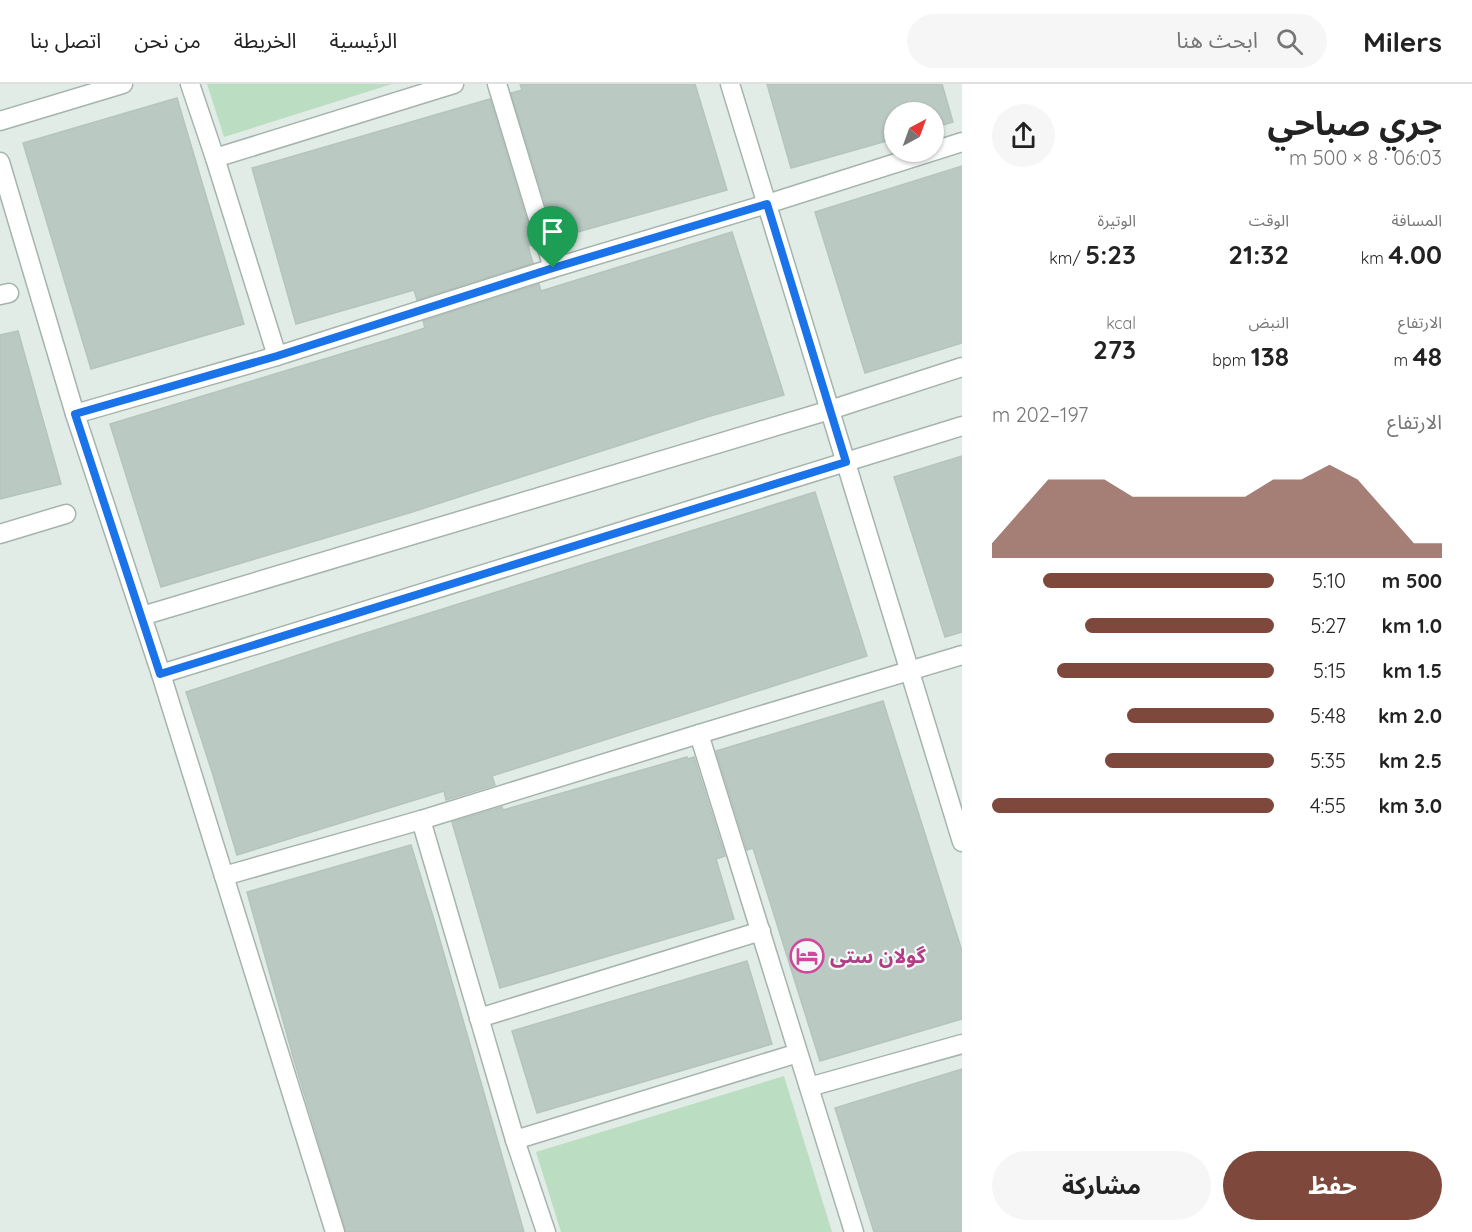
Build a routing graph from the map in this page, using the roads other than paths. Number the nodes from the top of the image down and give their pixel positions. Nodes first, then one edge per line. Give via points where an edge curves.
1 (123, 84) edge
2 (190, 84) edge
3 (454, 84) edge
4 (497, 84) edge
5 (730, 84) edge
6 (0, 121) edge
7 (962, 142) edge
8 (215, 158) junction
9 (0, 162) edge
10 (767, 204) junction
11 (553, 268) junction
12 (277, 356) junction
13 (962, 367) edge
14 (830, 410) junction
15 (75, 414) junction
16 (962, 426) edge
17 (846, 462) junction
18 (66, 514) dead end
19 (0, 534) edge
20 (142, 616) junction
21 (962, 655) edge
22 (910, 672) junction
23 (160, 674) junction
24 (699, 734) junction
25 (421, 820) junction
26 (962, 842) edge
27 (224, 876) junction
28 (761, 931) junction
29 (479, 1018) junction
30 (962, 1044) edge
31 (798, 1053) junction
32 (809, 1087) junction
33 (515, 1140) junction
34 (335, 1232) edge
35 (546, 1232) edge
36 (854, 1232) edge

1 - 6 street
2 - 8 street
3 - 8 street
4 - 11 street
5 - 10 street
7 - 10 street
8 - 12 street
9 - 15 street
10 - 11 street
10 - 14 street
11 - 12 street
12 - 15 street
13 - 14 street
14 - 17 street
14 - 20 street
15 - 20 street
16 - 17 street
17 - 22 street
17 - 23 street
18 - 19 street
20 - 23 street
21 - 22 street
22 - 24 street
22 - 26 street
23 - 27 street
24 - 25 street
24 - 28 street
25 - 27 street
25 - 29 street
27 - 34 street
28 - 29 street
28 - 31 street
29 - 33 street
30 - 32 street
31 - 32 street
31 - 33 street
32 - 36 street
33 - 35 street

